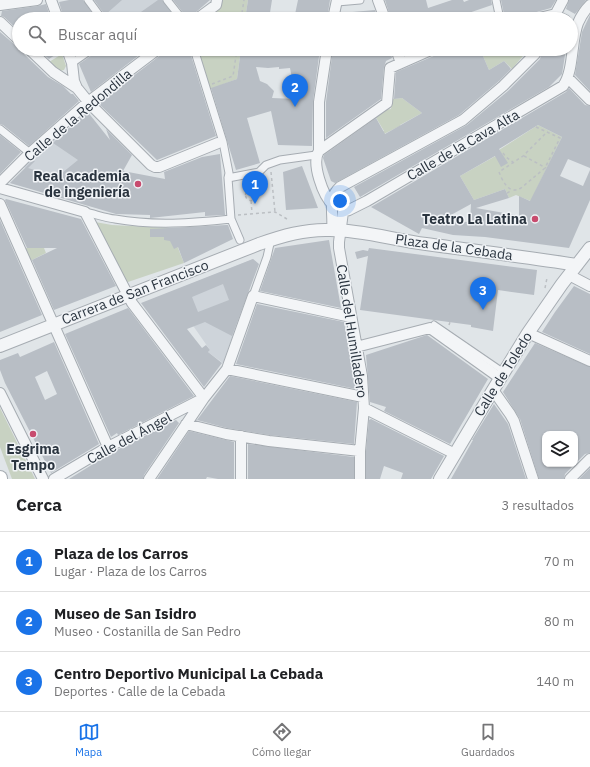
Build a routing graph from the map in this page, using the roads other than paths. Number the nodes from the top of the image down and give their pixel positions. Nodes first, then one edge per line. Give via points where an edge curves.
1 (37, 0) edge
2 (51, 0) edge
3 (88, 0) edge
4 (167, 0) edge
5 (217, 0) edge
6 (360, 0) edge
7 (378, 0) edge
8 (496, 0) edge
9 (563, 0) edge
10 (337, 1) edge
11 (0, 5) edge
12 (588, 9) edge
13 (55, 12) edge
14 (97, 12) edge
15 (176, 12) edge
16 (206, 12) edge
17 (335, 12) edge
18 (382, 12) edge
19 (499, 12) edge
20 (556, 12) edge
21 (578, 19) edge
22 (0, 22) edge
23 (12, 33) edge
24 (36, 56) edge
25 (70, 56) edge
26 (82, 56) edge
27 (149, 56) edge
28 (196, 56) edge
29 (326, 56) edge
30 (398, 56) edge
31 (417, 56) edge
32 (533, 56) edge
33 (570, 56) edge
34 (72, 63) junction
35 (401, 63) junction
36 (568, 78) junction
37 (77, 88) junction
38 (590, 100) edge
39 (88, 102) junction
40 (0, 129) edge
41 (221, 143) junction
42 (30, 153) junction
43 (318, 153) junction
44 (229, 175) junction
45 (0, 183) edge
46 (0, 188) edge
47 (0, 204) edge
48 (331, 204) junction
49 (85, 212) junction
50 (343, 212) junction
51 (231, 219) junction
52 (336, 230) junction
53 (271, 239) junction
54 (240, 240) dead end
55 (578, 263) edge
56 (590, 286) edge
57 (127, 295) junction
58 (253, 296) junction
59 (351, 317) junction
60 (54, 324) junction
61 (434, 324) dead end
62 (528, 334) junction
63 (0, 346) edge
64 (356, 347) junction
65 (590, 361) edge
66 (227, 369) junction
67 (502, 375) junction
68 (493, 390) junction
69 (0, 393) edge
70 (364, 397) junction
71 (204, 398) junction
72 (364, 408) junction
73 (186, 424) junction
74 (241, 436) junction
75 (108, 447) junction
76 (360, 451) junction
77 (455, 454) junction
78 (590, 459) edge
79 (44, 479) edge
80 (54, 479) edge
81 (149, 479) edge
82 (241, 479) edge
83 (360, 479) edge
84 (440, 479) edge
85 (533, 479) edge
86 (570, 479) edge

1 - 11 street
2 - 13 street
3 - 14 street
4 - 15 street
5 - 16 street via 216,5
6 - 10 street
7 - 18 street
8 - 19 street
9 - 20 street
10 - 17 street
12 - 21 street
22 - 23 street
24 - 37 street via 53,72
25 - 34 street
26 - 34 street
27 - 39 street, Calle de la Redondilla
28 - 41 street
29 - 43 street via 319,102
30 - 35 street
31 - 35 street
32 - 48 street via 463,120 340,187 335,191
33 - 36 street
34 - 37 street
35 - 43 street via 390,68 387,103
36 - 38 street
36 - 50 street, Calle de la Cava Alta via 563,86 367,201
37 - 39 street
39 - 41 street via 155,167
39 - 42 street, Calle de la Redondilla
40 - 42 street
41 - 44 street
42 - 45 street, Calle de la Redondilla
43 - 44 street via 280,160 266,165 259,172
43 - 48 street via 316,165 325,194
44 - 51 street
46 - 49 street
47 - 60 street
48 - 50 street
48 - 52 street
49 - 51 street via 115,219 172,223
49 - 57 street
50 - 52 street
51 - 54 street
52 - 53 street, Plaza de la Cebada via 299,232
52 - 55 street, Plaza de la Cebada via 406,242
52 - 59 street, Calle del Humilladero
53 - 57 street, Carrera de San Francisco
53 - 58 street
55 - 56 street
55 - 62 street, Calle de Toledo
57 - 60 street, Carrera de San Francisco
57 - 71 street
58 - 59 street
58 - 66 street
59 - 64 street, Calle del Humilladero
60 - 63 street, Carrera de San Francisco
60 - 75 street
61 - 67 lane
62 - 65 street
62 - 67 street, Calle de Toledo
64 - 67 street via 430,328
64 - 70 street, Calle del Humilladero
66 - 70 street
66 - 71 street
67 - 68 street, Calle de Toledo
68 - 77 street, Calle de Toledo
68 - 85 street via 514,422
69 - 79 street
70 - 72 street, Calle del Humilladero
71 - 73 street
71 - 75 street, Calle del Ángel
72 - 76 street, Calle del Humilladero
72 - 77 street
73 - 74 street
73 - 81 street
74 - 76 street
74 - 82 street
75 - 80 street, Calle del Ángel
76 - 83 street, Calle del Humilladero
77 - 84 street, Calle de Toledo
78 - 86 street

